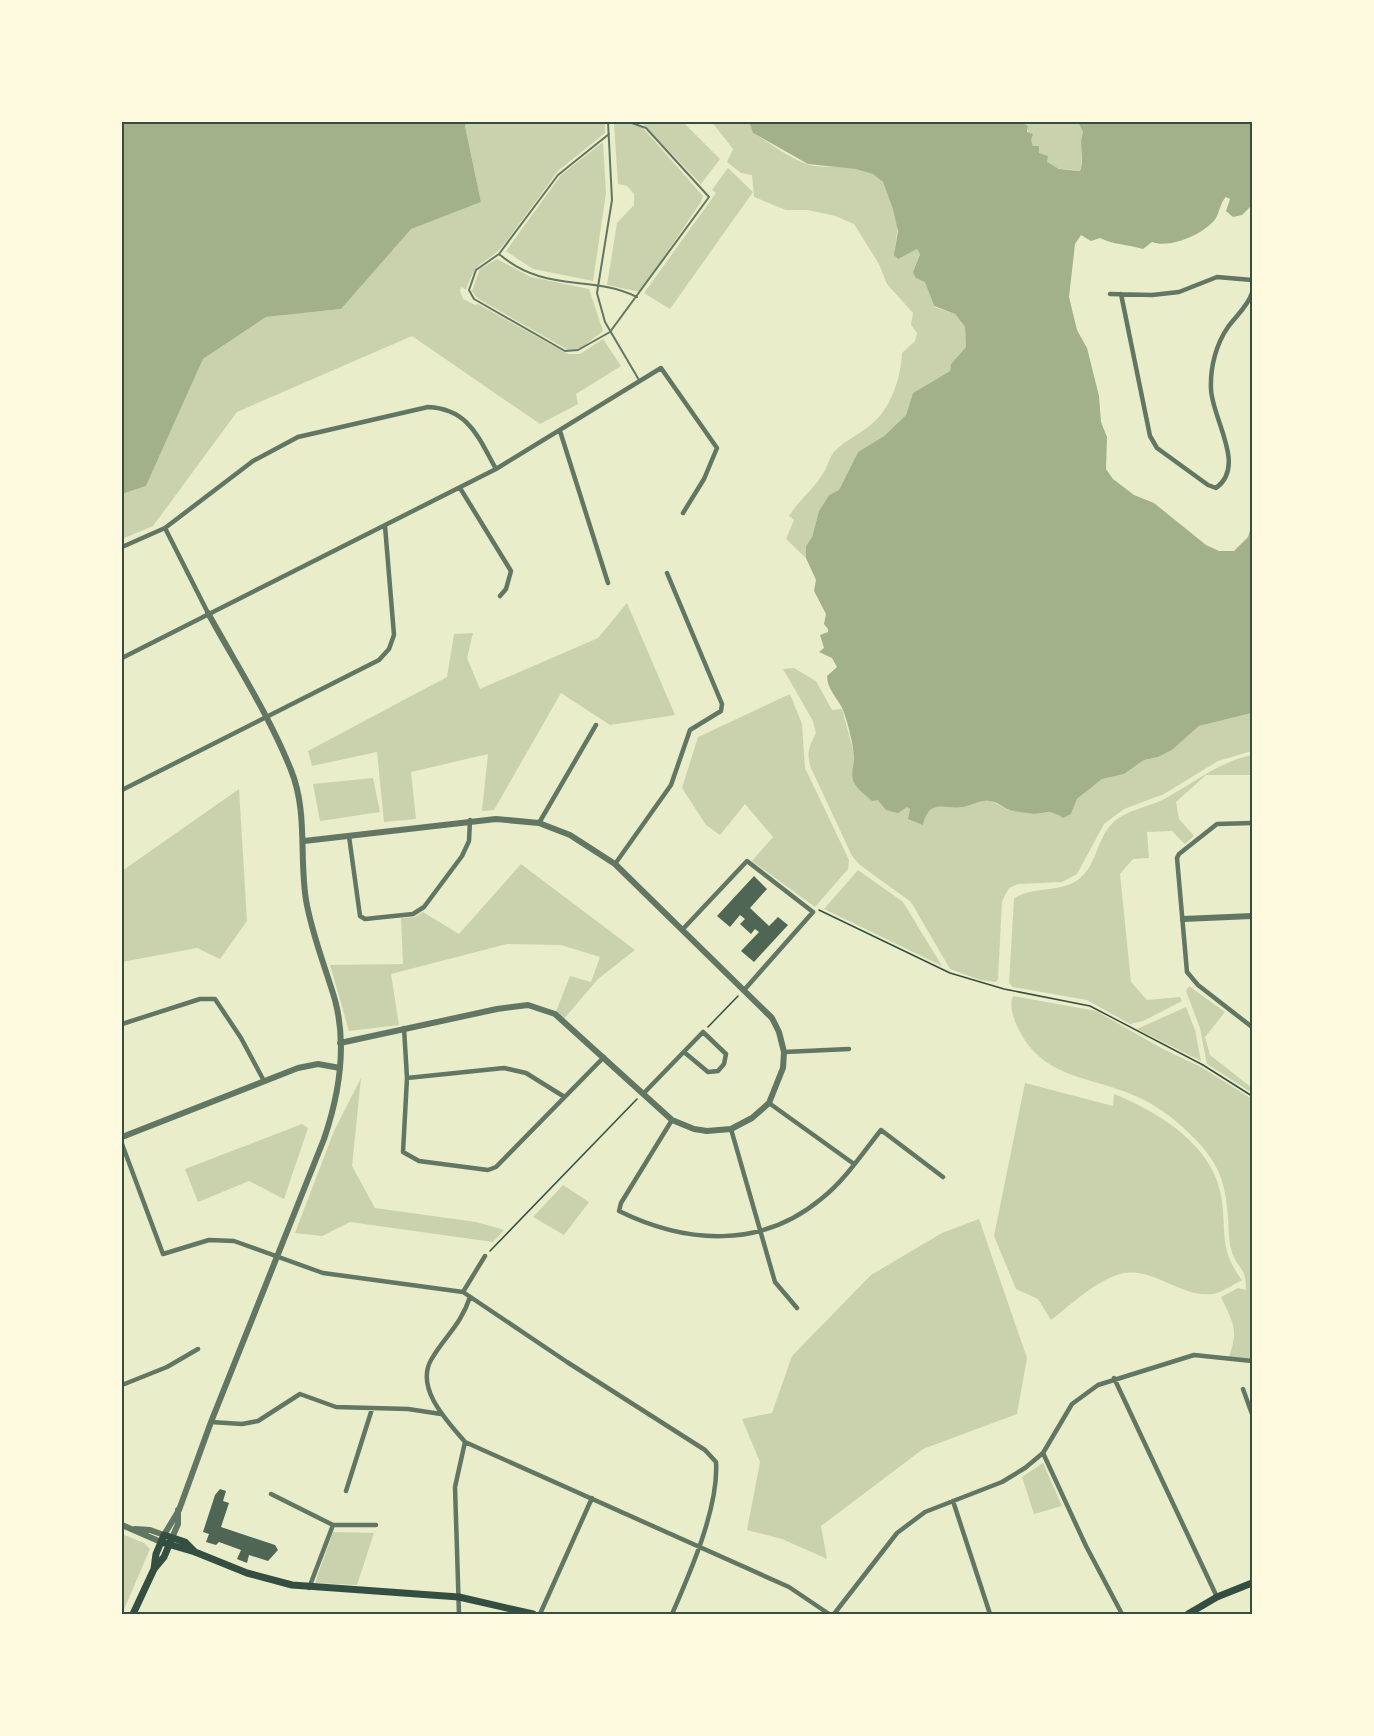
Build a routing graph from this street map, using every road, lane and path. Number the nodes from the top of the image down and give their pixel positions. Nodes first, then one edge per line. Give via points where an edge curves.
1 (608, 122) edge
2 (629, 122) edge
3 (609, 134) junction
4 (499, 254) junction
5 (1252, 280) edge
6 (598, 287) junction
7 (1252, 293) edge
8 (1110, 294) dead end
9 (1121, 294) junction
10 (637, 297) junction
11 (610, 332) junction
12 (640, 380) junction
13 (560, 431) junction
14 (496, 469) junction
15 (460, 488) junction
16 (683, 513) dead end
17 (385, 526) junction
18 (165, 528) junction
19 (122, 547) edge
20 (667, 573) dead end
21 (608, 583) dead end
22 (500, 596) dead end
23 (208, 613) junction
24 (122, 658) edge
25 (265, 718) junction
26 (597, 725) dead end
27 (122, 790) edge
28 (470, 820) junction
29 (539, 823) junction
30 (1252, 823) edge
31 (350, 836) junction
32 (304, 841) junction
33 (615, 864) junction
34 (813, 912) junction
35 (1252, 916) edge
36 (1183, 919) junction
37 (683, 929) junction
38 (745, 988) junction
39 (122, 1024) edge
40 (1252, 1027) edge
41 (404, 1028) junction
42 (703, 1032) junction
43 (340, 1043) junction
44 (849, 1049) dead end
45 (684, 1052) junction
46 (784, 1053) junction
47 (604, 1057) junction
48 (340, 1068) junction
49 (407, 1078) junction
50 (264, 1081) junction
51 (643, 1094) junction
52 (563, 1096) junction
53 (1252, 1096) edge
54 (770, 1103) junction
55 (672, 1120) junction
56 (731, 1129) junction
57 (122, 1137) edge
58 (122, 1144) edge
59 (854, 1164) junction
60 (943, 1177) dead end
61 (759, 1231) junction
62 (485, 1256) joint
63 (277, 1258) junction
64 (463, 1292) junction
65 (470, 1297) junction
66 (797, 1308) dead end
67 (198, 1348) dead end
68 (1252, 1361) edge
69 (1114, 1378) junction
70 (122, 1385) edge
71 (1243, 1389) dead end
72 (372, 1409) junction
73 (441, 1414) junction
74 (1252, 1414) edge
75 (211, 1422) junction
76 (465, 1442) junction
77 (1043, 1453) junction
78 (346, 1491) dead end
79 (271, 1494) dead end
80 (592, 1498) junction
81 (952, 1501) junction
82 (122, 1524) edge
83 (333, 1525) junction
84 (376, 1525) dead end
85 (166, 1538) junction
86 (169, 1545) junction
87 (702, 1546) junction
88 (195, 1552) junction
89 (154, 1569) junction
90 (1252, 1583) edge
91 (309, 1588) junction
92 (459, 1597) junction
93 (1217, 1597) junction
94 (523, 1613) edge
95 (133, 1614) edge
96 (459, 1614) edge
97 (533, 1614) edge
98 (540, 1614) edge
99 (672, 1614) edge
100 (829, 1614) edge
101 (834, 1614) edge
102 (990, 1614) edge
103 (1122, 1614) edge
104 (1188, 1614) edge

1 - 3 lane
2 - 10 lane via 646,128 709,197
3 - 4 lane via 558,175
3 - 6 lane via 612,200
4 - 6 lane via 533,275
4 - 11 lane via 476,270 469,290 474,299 565,351 578,351
5 - 9 street via 1217,277 1179,292
6 - 10 lane
6 - 11 lane
7 - 9 street via 1226,329 1214,359 1211,391 1218,426 1230,455 1230,468 1216,488 1157,448 1150,436
8 - 9 street
10 - 11 lane
11 - 12 lane
12 - 13 street
12 - 16 street via 661,368 717,448
13 - 14 street
13 - 21 street
14 - 15 street
14 - 18 street via 468,423 450,409 428,407 284,443 253,460
15 - 17 street
15 - 22 street via 511,571
17 - 23 street
17 - 25 street via 394,635 389,649 379,660
18 - 19 street
18 - 23 street
20 - 33 street via 722,704 721,711 690,730 671,785
23 - 24 street
23 - 25 street
25 - 27 street
25 - 32 street via 295,780
26 - 29 street
28 - 29 street via 518,819
28 - 31 street
28 - 31 street via 469,841 462,856 424,908 413,914 365,919 360,916
29 - 33 street via 584,842
30 - 36 street via 1217,824 1179,854
31 - 32 street
32 - 43 street via 306,898 335,1001
33 - 37 street
34 - 37 street via 747,861
34 - 38 street
34 - 53 path via 818,910 928,964 977,982 1090,1006 1203,1065
35 - 36 street
36 - 40 street via 1187,972
37 - 38 street
38 - 42 path
38 - 46 street via 772,1018
39 - 50 street via 200,999 215,999
41 - 43 street
41 - 47 street via 528,1005 555,1014
41 - 49 street
42 - 45 street
42 - 45 street via 726,1054 718,1071 708,1072
43 - 48 street
44 - 46 street
45 - 51 street
46 - 54 street
47 - 51 street
47 - 52 street
48 - 50 street via 306,1065
48 - 63 street via 330,1122
49 - 52 street via 504,1068 526,1073
49 - 52 street via 403,1152 419,1161 488,1170 507,1157
50 - 57 street
51 - 55 street
51 - 62 path
54 - 56 street
54 - 59 street
55 - 56 street via 707,1131
55 - 61 street via 621,1203 620,1211 646,1224 694,1236
56 - 61 street
58 - 63 street via 164,1254 208,1240 224,1240 259,1248
59 - 60 street via 881,1130
59 - 61 street via 812,1206 783,1223
61 - 66 street via 775,1282
62 - 64 street
63 - 64 street via 323,1273
63 - 75 street
64 - 65 street
65 - 73 street via 460,1322 427,1370 426,1379
65 - 87 street via 705,1450 716,1462 716,1477
67 - 70 street
68 - 69 street via 1194,1355
69 - 77 street via 1072,1404
69 - 93 street
71 - 74 street
72 - 73 street
72 - 75 street via 336,1407 300,1394 258,1421
72 - 78 street
73 - 76 street
75 - 85 street via 178,1510 178,1524
76 - 80 street
76 - 92 street via 455,1486
77 - 81 street via 1002,1482
77 - 103 street
79 - 83 street
80 - 87 street
80 - 98 street
81 - 101 street via 925,1512 897,1533
81 - 102 street
82 - 85 street
83 - 84 street
83 - 91 street
85 - 86 main road
85 - 88 main road via 185,1542
85 - 89 main road
86 - 88 main road
86 - 89 main road
87 - 99 street
87 - 100 street via 789,1587
88 - 91 main road via 247,1573
89 - 95 main road
90 - 93 main road
91 - 92 main road
92 - 94 main road
92 - 96 street
93 - 104 main road
94 - 97 main road

